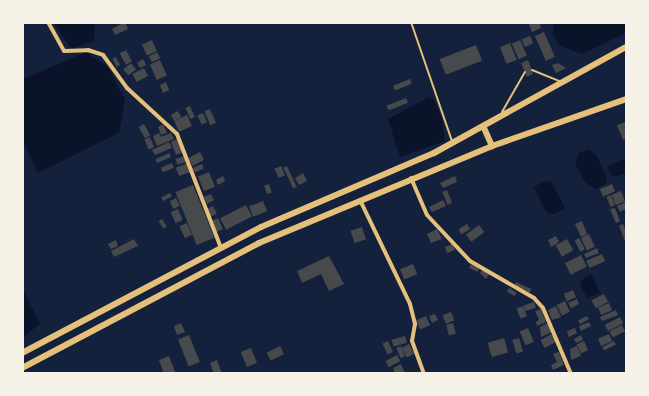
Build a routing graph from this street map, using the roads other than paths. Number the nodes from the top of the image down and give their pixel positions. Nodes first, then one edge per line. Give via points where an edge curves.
1 (48, 22) edge
2 (412, 22) edge
3 (626, 46) edge
4 (532, 70) dead end
5 (525, 72) dead end
6 (563, 83) junction
7 (626, 99) edge
8 (503, 117) junction
9 (484, 128) junction
10 (453, 144) junction
11 (492, 146) junction
12 (411, 178) junction
13 (360, 200) junction
14 (221, 248) junction
15 (134, 295) junction
16 (140, 305) junction
17 (22, 353) edge
18 (22, 368) edge
19 (424, 374) edge
20 (571, 374) edge

1 - 14 street via 64,51 88,50 103,55 127,88 177,134
2 - 10 lane
3 - 6 highway
4 - 6 lane
5 - 8 lane via 502,107
6 - 8 highway
7 - 11 highway
8 - 9 highway
9 - 10 highway
9 - 11 highway
10 - 14 highway via 310,205
11 - 12 highway
12 - 13 highway
12 - 20 street via 427,215 470,261 534,298 543,308
13 - 16 highway via 260,243
13 - 19 street via 410,304 415,324 412,341
14 - 15 highway
15 - 16 highway
15 - 17 highway
16 - 18 highway

